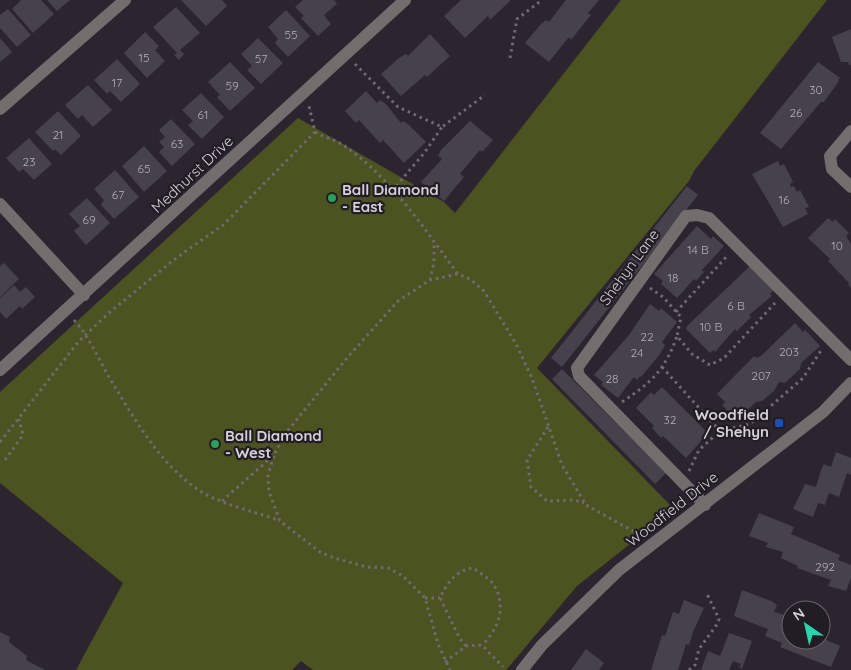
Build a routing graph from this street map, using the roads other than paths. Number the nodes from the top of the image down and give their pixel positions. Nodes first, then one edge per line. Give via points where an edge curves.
1 (125, 0) edge
2 (405, 0) edge
3 (0, 109) edge
4 (851, 131) edge
5 (851, 187) edge
6 (0, 204) edge
7 (84, 295) junction
8 (851, 360) edge
9 (0, 370) edge
10 (851, 383) edge
11 (704, 505) junction
12 (522, 670) edge

1 - 3 street
2 - 7 street, Medhurst Drive
4 - 5 street via 830,156 832,169
6 - 7 street
7 - 9 street, Medhurst Drive
8 - 11 street, Shehyn Lane via 708,218 697,214 686,216 578,368 579,376
10 - 11 street, Woodfield Drive via 823,412
11 - 12 street, Woodfield Drive via 619,570 542,645

